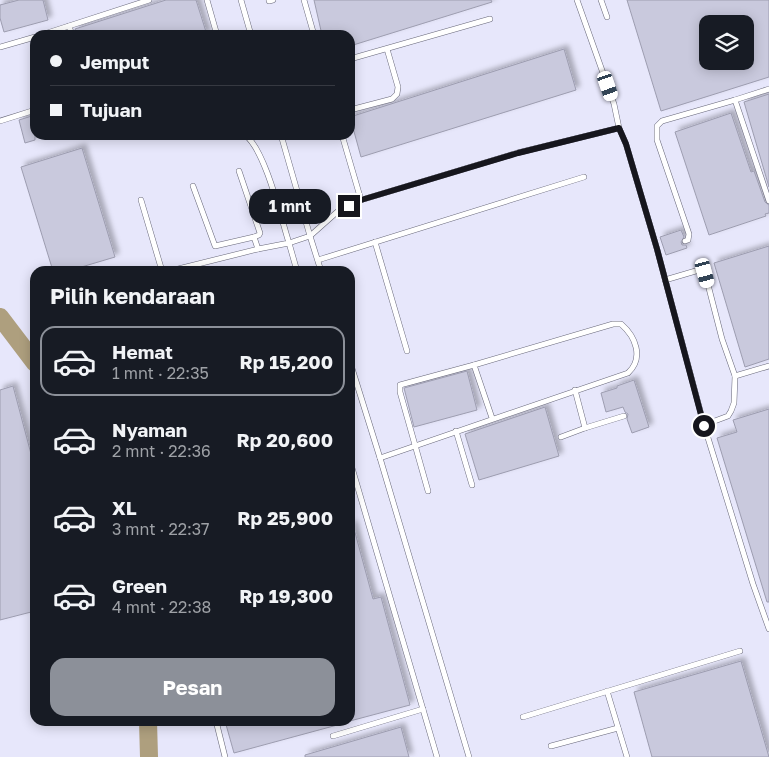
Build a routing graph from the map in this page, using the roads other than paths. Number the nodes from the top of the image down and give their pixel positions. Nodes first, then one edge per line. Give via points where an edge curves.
1 (149, 0) edge
2 (206, 0) edge
3 (241, 0) edge
4 (304, 0) edge
5 (577, 0) edge
6 (601, 0) edge
7 (607, 16) dead end
8 (490, 19) dead end
9 (69, 26) junction
10 (56, 30) edge
11 (70, 30) edge
12 (215, 30) edge
13 (250, 30) edge
14 (313, 30) edge
15 (30, 38) edge
16 (0, 47) edge
17 (387, 49) junction
18 (355, 58) edge
19 (769, 89) edge
20 (736, 100) junction
21 (355, 109) edge
22 (30, 112) edge
23 (0, 121) edge
24 (619, 128) junction
25 (249, 140) edge
26 (282, 140) edge
27 (343, 140) edge
28 (239, 171) dead end
29 (584, 177) dead end
30 (193, 186) dead end
31 (140, 200) dead end
32 (361, 200) junction
33 (769, 201) edge
34 (310, 236) junction
35 (254, 237) junction
36 (685, 241) dead end
37 (376, 242) junction
38 (290, 243) junction
39 (258, 249) junction
40 (318, 260) junction
41 (160, 266) edge
42 (190, 266) edge
43 (296, 266) edge
44 (320, 266) edge
45 (665, 280) junction
46 (408, 351) dead end
47 (474, 365) junction
48 (769, 366) edge
49 (735, 376) junction
50 (355, 378) edge
51 (575, 390) junction
52 (624, 416) dead end
53 (492, 418) junction
54 (704, 426) junction
55 (585, 428) junction
56 (456, 431) junction
57 (561, 437) dead end
58 (415, 445) junction
59 (380, 458) junction
60 (355, 479) edge
61 (472, 485) dead end
62 (428, 491) dead end
63 (769, 629) edge
64 (740, 651) dead end
65 (607, 691) junction
66 (423, 709) junction
67 (522, 717) dead end
68 (217, 726) edge
69 (618, 728) junction
70 (333, 736) dead end
71 (551, 746) dead end
72 (225, 757) edge
73 (437, 757) edge
74 (469, 757) edge
75 (627, 757) edge

1 - 9 lane
2 - 12 lane
3 - 13 lane
4 - 14 lane
5 - 24 lane via 614,104
6 - 7 lane
8 - 17 lane
9 - 10 lane
9 - 11 lane
15 - 16 lane
17 - 18 lane
17 - 21 lane via 397,94 392,99
19 - 20 lane
20 - 33 lane
20 - 36 lane via 662,121 657,126 657,140 689,234
22 - 23 lane
24 - 32 lane via 518,153
24 - 45 lane via 660,248
25 - 38 lane via 264,167
26 - 34 lane
27 - 32 lane
28 - 35 lane via 260,233
29 - 37 lane
30 - 35 lane via 215,246
31 - 41 lane
32 - 34 lane via 336,212
34 - 38 lane
34 - 40 lane
35 - 39 lane
37 - 40 lane
37 - 46 lane
38 - 39 lane
38 - 43 lane
39 - 42 lane
40 - 44 lane
45 - 49 lane via 699,270 705,273
45 - 54 lane
47 - 51 lane via 621,324 634,340 637,356 634,367 628,373
47 - 53 lane
47 - 58 lane via 400,385
48 - 49 lane
49 - 54 lane via 732,411 728,416
50 - 59 lane
51 - 53 lane
51 - 55 lane
52 - 55 lane
53 - 56 lane
54 - 63 lane
55 - 57 lane
56 - 58 lane
56 - 61 lane
58 - 59 lane
58 - 62 lane
59 - 74 lane
60 - 66 lane
64 - 65 lane
65 - 67 lane
65 - 69 lane
66 - 70 lane
66 - 73 lane
68 - 72 lane
69 - 71 lane
69 - 75 lane

